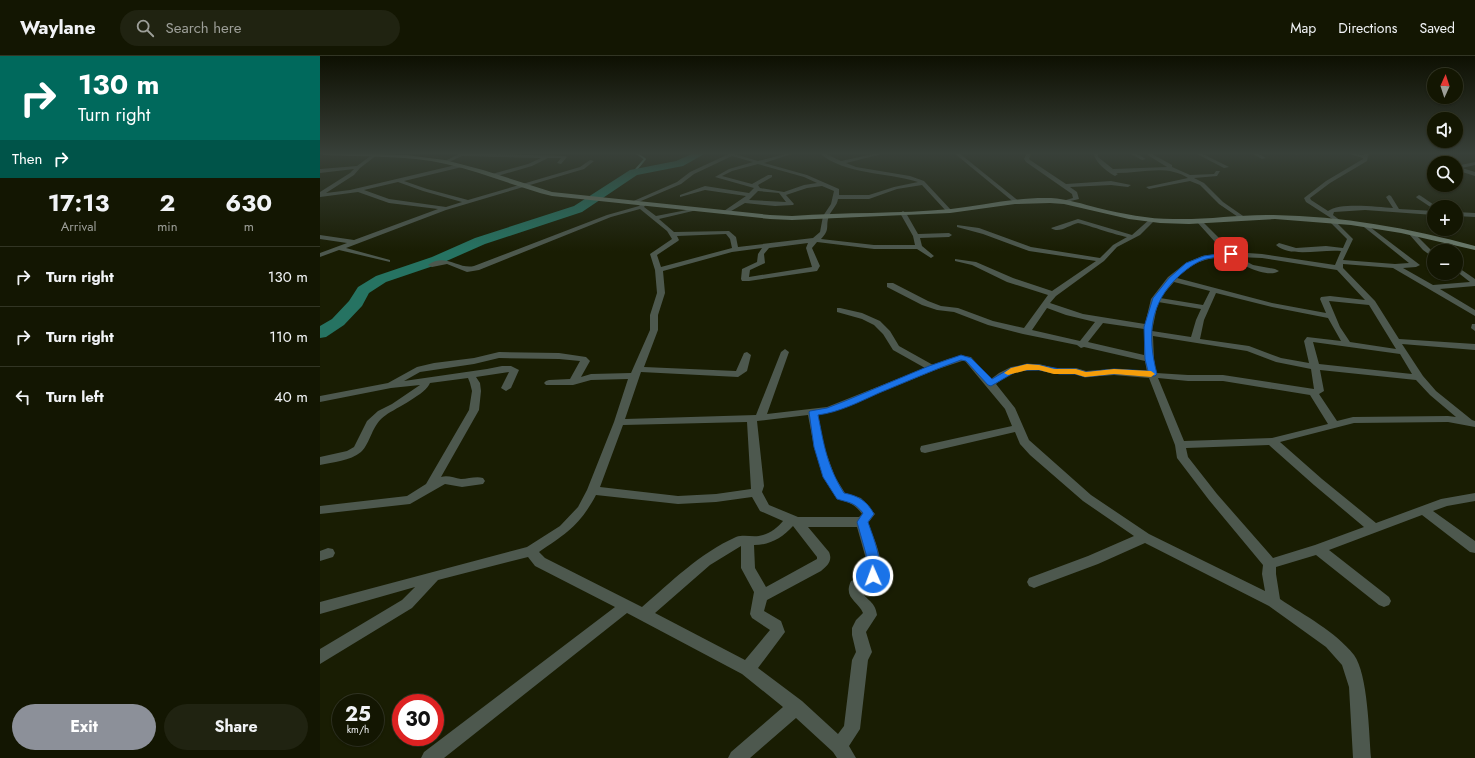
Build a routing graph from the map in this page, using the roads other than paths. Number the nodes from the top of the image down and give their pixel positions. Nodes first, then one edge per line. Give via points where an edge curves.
1 (333, 186) edge
2 (375, 186) edge
3 (413, 186) edge
4 (524, 186) joint
5 (672, 186) edge
6 (752, 186) edge
7 (786, 186) dead end
8 (807, 186) edge
9 (828, 186) edge
10 (908, 186) edge
11 (926, 186) edge
12 (995, 186) edge
13 (1066, 186) joint
14 (1070, 186) edge
15 (1155, 186) edge
16 (1204, 186) edge
17 (1321, 186) edge
18 (756, 187) junction
19 (1149, 187) dead end
20 (358, 190) junction
21 (773, 190) junction
22 (320, 194) edge
23 (783, 194) junction
24 (751, 195) junction
25 (682, 196) dead end
26 (835, 197) junction
27 (1389, 197) dead end
28 (1419, 197) dead end
29 (744, 201) junction
30 (1068, 201) junction
31 (467, 202) junction
32 (630, 203) junction
33 (1018, 203) junction
34 (1427, 204) edge
35 (642, 206) junction
36 (444, 208) junction
37 (695, 209) junction
38 (1427, 210) edge
39 (949, 211) junction
40 (1398, 211) junction
41 (726, 212) junction
42 (903, 213) junction
43 (1463, 214) edge
44 (1475, 215) edge
45 (826, 216) junction
46 (654, 218) junction
47 (1243, 218) junction
48 (1152, 220) junction
49 (1334, 220) junction
50 (1199, 221) junction
51 (959, 226) dead end
52 (1366, 226) junction
53 (1054, 228) dead end
54 (1411, 233) junction
55 (673, 234) junction
56 (949, 235) dead end
57 (916, 236) junction
58 (320, 237) edge
59 (1133, 237) junction
60 (816, 240) junction
61 (355, 242) junction
62 (1279, 245) dead end
63 (767, 246) junction
64 (919, 247) junction
65 (339, 248) junction
66 (1475, 248) edge
67 (736, 249) junction
68 (1306, 250) junction
69 (1345, 250) junction
70 (1427, 251) edge
71 (1231, 254) junction
72 (320, 255) edge
73 (931, 256) dead end
74 (957, 260) dead end
75 (1102, 260) junction
76 (388, 261) dead end
77 (1308, 263) junction
78 (432, 265) dead end
79 (1339, 265) junction
80 (1395, 266) junction
81 (659, 270) junction
82 (1275, 271) dead end
83 (1463, 274) edge
84 (1171, 279) junction
85 (1475, 283) edge
86 (890, 285) dead end
87 (1430, 287) junction
88 (1214, 290) junction
89 (1053, 294) junction
90 (1155, 299) junction
91 (1372, 303) junction
92 (1045, 304) junction
93 (1206, 308) junction
94 (840, 310) dead end
95 (1475, 314) edge
96 (1331, 316) junction
97 (1101, 320) junction
98 (1148, 330) junction
99 (1026, 332) junction
100 (1195, 340) junction
101 (1395, 341) junction
102 (1347, 344) junction
103 (1081, 345) junction
104 (1475, 347) edge
105 (785, 352) dead end
106 (1402, 352) junction
107 (747, 355) dead end
108 (1149, 359) junction
109 (1315, 367) junction
110 (932, 368) junction
111 (636, 373) junction
112 (1152, 374) junction
113 (470, 375) junction
114 (1419, 378) junction
115 (426, 382) junction
116 (573, 382) junction
117 (549, 383) dead end
118 (991, 384) junction
119 (391, 385) junction
120 (506, 388) dead end
121 (1313, 393) junction
122 (320, 399) edge
123 (813, 412) junction
124 (756, 418) junction
125 (619, 422) junction
126 (1335, 426) junction
127 (1473, 426) edge
128 (1018, 428) junction
129 (1272, 441) junction
130 (1180, 445) junction
131 (925, 449) dead end
132 (320, 461) edge
133 (479, 481) dead end
134 (430, 487) junction
135 (593, 490) junction
136 (756, 492) junction
137 (1475, 497) edge
138 (320, 510) edge
139 (1423, 510) junction
140 (794, 521) junction
141 (862, 522) junction
142 (1374, 528) junction
143 (1145, 537) junction
144 (747, 540) junction
145 (1475, 548) edge
146 (1318, 549) junction
147 (531, 551) junction
148 (1270, 564) junction
149 (434, 576) junction
150 (1034, 582) dead end
151 (761, 596) junction
152 (1384, 601) dead end
153 (1274, 602) junction
154 (626, 606) junction
155 (320, 608) edge
156 (643, 615) junction
157 (320, 657) edge
158 (747, 669) junction
159 (796, 706) junction
160 (843, 752) edge
161 (430, 758) edge
162 (737, 758) edge
163 (1362, 758) edge

1 - 22 street
2 - 20 street
3 - 31 street
4 - 31 street
4 - 32 street via 552,194
5 - 32 street
6 - 18 street
7 - 21 street
8 - 23 street
9 - 26 street via 837,190
10 - 26 street via 869,197
11 - 39 street
12 - 33 street
13 - 14 street
13 - 30 street via 1077,197
15 - 19 street
16 - 47 street via 1221,203
17 - 49 street via 1307,198 1308,201
18 - 21 street
18 - 24 street
20 - 22 street
20 - 36 street via 391,202
21 - 23 street
23 - 29 street via 790,205
24 - 25 street via 705,188
24 - 29 street
26 - 45 street via 834,204
27 - 40 street
28 - 34 street
29 - 41 street
30 - 33 street
30 - 48 street
31 - 36 street
32 - 35 street
33 - 39 street
35 - 37 street
35 - 46 street
35 - 78 street via 609,216 476,268 467,270 448,262
36 - 61 street
37 - 41 street
37 - 46 street
38 - 40 street
39 - 42 street
40 - 49 street via 1341,209 1331,211
41 - 45 street via 792,218
42 - 45 street
42 - 57 street
43 - 44 street
45 - 60 street via 823,233
46 - 55 street
47 - 49 street
47 - 50 street
48 - 50 street
48 - 59 street
49 - 52 street
49 - 69 street via 1350,239
50 - 71 street
51 - 75 street via 1050,254
52 - 54 street
52 - 80 street via 1416,265
53 - 59 street via 1078,221
54 - 66 street
54 - 70 street
55 - 67 street via 727,232 734,238
55 - 81 street via 676,240 653,254
56 - 57 street
57 - 64 street
58 - 61 street
59 - 75 street via 1115,246
60 - 63 street
60 - 63 street via 809,248 816,266 814,269 745,279 746,269 762,263 761,254
60 - 64 street via 874,247
61 - 65 street
62 - 68 street via 1287,250
63 - 67 street
64 - 73 street
65 - 72 street
65 - 76 street
67 - 81 street
68 - 69 street
68 - 77 street via 1303,255
69 - 79 street
71 - 77 street via 1277,257
71 - 82 street via 1247,265
71 - 84 street via 1204,257 1188,264
74 - 89 street via 974,263 1010,280
75 - 89 street
77 - 79 street
79 - 80 street
79 - 91 street
80 - 87 street
81 - 111 street via 661,293 655,312 654,330
83 - 85 street
84 - 88 street
84 - 90 street
85 - 87 street
86 - 99 street via 925,303
87 - 95 street
88 - 93 street
88 - 96 street via 1272,305
89 - 92 street
90 - 93 street
90 - 98 street
91 - 96 street via 1324,299
91 - 101 street
92 - 97 street via 1058,310
92 - 99 street
93 - 100 street
94 - 110 street via 864,316 881,326 898,350
96 - 102 street
97 - 98 street
97 - 103 street
98 - 100 street
98 - 108 street
99 - 103 street
100 - 109 street via 1249,349 1280,360
101 - 104 street
101 - 106 street
102 - 106 street
102 - 109 street via 1310,339 1308,341
103 - 108 street
105 - 124 street
106 - 114 street
107 - 111 street via 742,372 738,374
108 - 112 street
109 - 114 street
109 - 121 street via 1319,391
110 - 118 street via 961,358 968,359
110 - 123 street via 829,410
111 - 116 street via 591,377
111 - 125 street
112 - 118 street via 1085,374 1027,367 1014,369
112 - 121 street via 1223,378
112 - 130 street
113 - 115 street
113 - 120 street via 512,369 514,372 507,381
113 - 134 street via 476,382 474,410
114 - 127 street
115 - 119 street
115 - 132 street via 424,387 396,406 382,412 371,423 358,449 350,454
116 - 117 street
116 - 119 street via 585,361 583,359 500,355 417,370
118 - 128 street via 1010,408
119 - 122 street
121 - 126 street
123 - 124 street
123 - 141 street via 819,447 828,477 841,496 853,499 865,508 869,514
124 - 125 street
124 - 136 street
125 - 135 street
126 - 127 street via 1353,420 1402,419 1448,419
126 - 129 street
128 - 131 street
128 - 143 street via 1024,442 1087,498
129 - 130 street
129 - 142 street
130 - 148 street via 1183,458
133 - 134 street via 462,483 445,480
134 - 138 street via 410,500 401,502
135 - 136 street via 678,500
135 - 147 street via 582,510 564,529
136 - 140 street via 764,508
137 - 139 street via 1446,502
139 - 142 street
139 - 145 street
140 - 141 street
140 - 144 street via 764,540
140 - 151 street via 824,556 823,562
141 - 160 street via 872,554 874,571 870,579 856,585 854,591 856,597 870,608 870,615 860,624 858,632 864,652 860,660 852,729
142 - 146 street
143 - 150 street
143 - 153 street
144 - 151 street via 748,568
144 - 156 street via 740,541 705,561
146 - 148 street
146 - 152 street
147 - 149 street
147 - 154 street via 540,562
148 - 153 street via 1269,574
149 - 155 street
149 - 157 street via 407,604
151 - 158 street via 756,606 757,614 776,625 778,632
153 - 163 street via 1331,642 1349,662 1357,687
154 - 156 street
154 - 161 street
156 - 158 street
158 - 159 street
159 - 160 street
159 - 162 street

